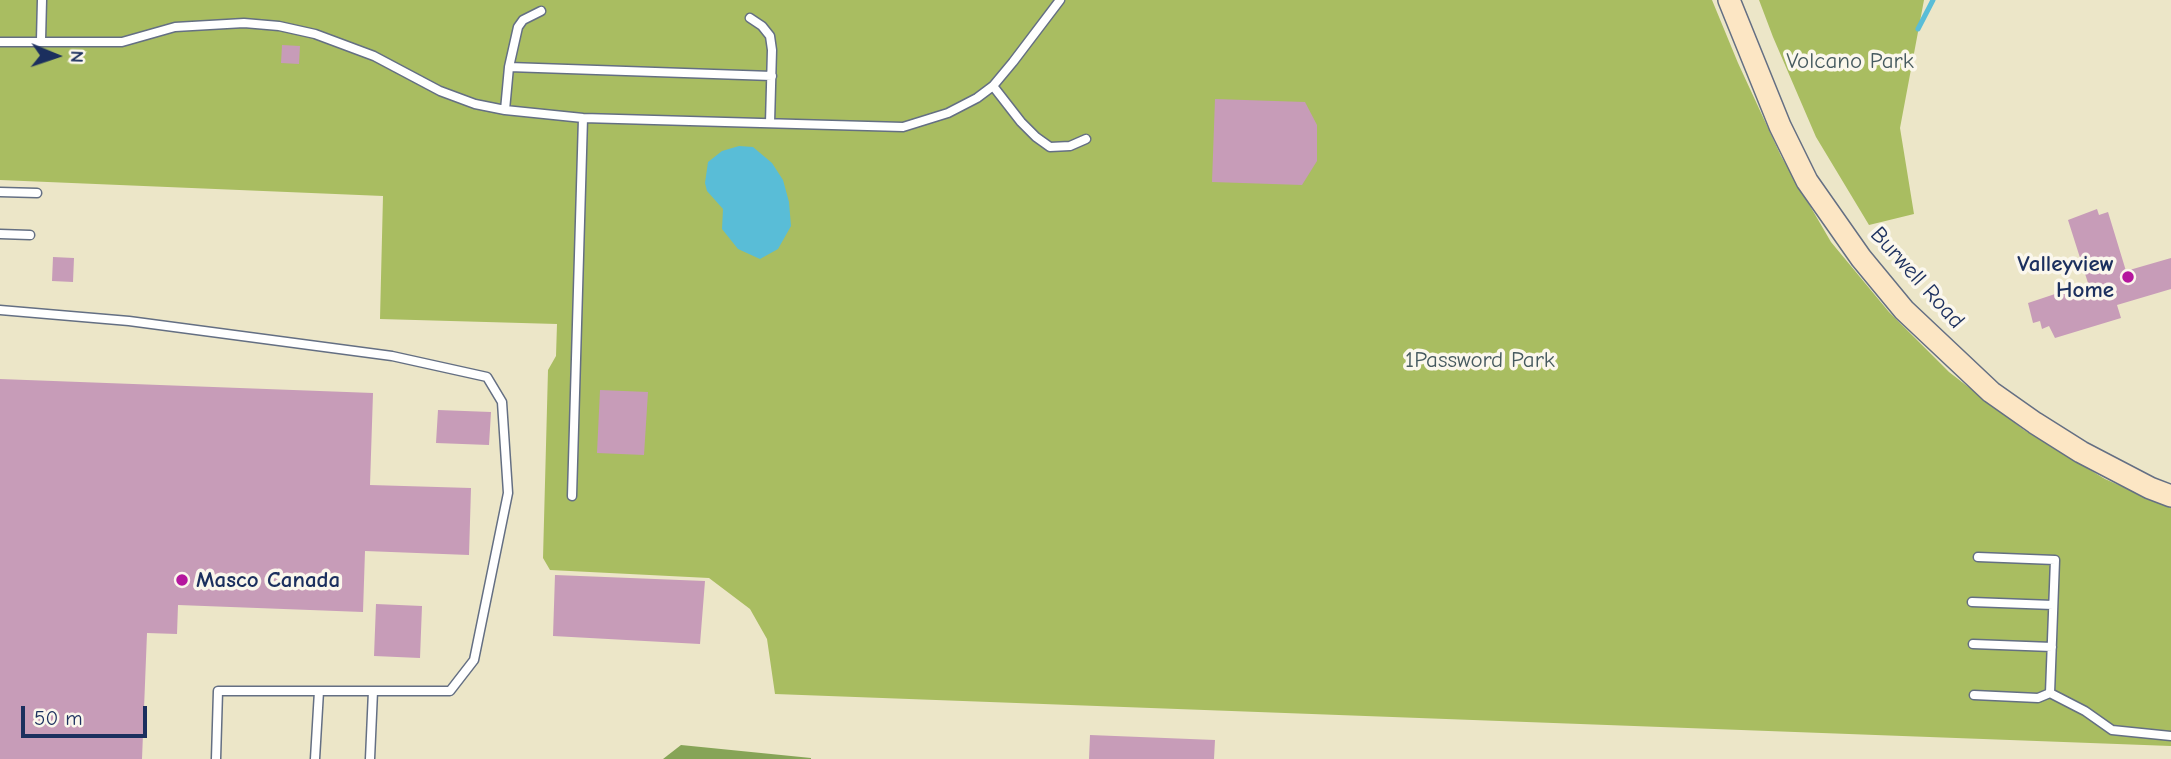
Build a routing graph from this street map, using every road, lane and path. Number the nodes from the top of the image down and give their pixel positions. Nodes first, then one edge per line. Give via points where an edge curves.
1 (42, 0) edge
2 (1060, 0) edge
3 (1729, 0) edge
4 (541, 11) dead end
5 (750, 18) dead end
6 (41, 40) junction
7 (0, 42) edge
8 (509, 67) junction
9 (772, 76) junction
10 (993, 86) junction
11 (505, 110) junction
12 (583, 118) junction
13 (770, 123) junction
14 (1086, 139) dead end
15 (0, 192) edge
16 (37, 193) dead end
17 (0, 234) edge
18 (30, 235) dead end
19 (0, 310) edge
20 (572, 496) dead end
21 (2171, 496) edge
22 (1978, 557) dead end
23 (1972, 602) dead end
24 (2053, 605) junction
25 (1973, 644) dead end
26 (2052, 647) junction
27 (319, 691) junction
28 (373, 691) junction
29 (2050, 693) junction
30 (1973, 695) dead end
31 (2171, 736) edge
32 (216, 759) edge
33 (316, 759) edge
34 (370, 759) edge

1 - 6 lane
2 - 10 lane
3 - 21 main road, Burwell Road via 1807,181 1903,310 1991,392 2035,423 2103,464
4 - 8 lane via 518,27
5 - 9 lane via 770,36
6 - 7 lane
6 - 11 lane via 102,44 175,27 279,26 352,47 440,90
8 - 9 lane
8 - 11 lane
9 - 13 lane
10 - 13 lane via 948,113 903,127
10 - 14 lane via 1021,122 1050,147
11 - 12 lane
12 - 13 lane
12 - 20 lane
15 - 16 lane
17 - 18 lane
19 - 28 lane via 129,321 391,356 487,377 502,401 508,493 474,660 450,691
22 - 24 lane via 2055,560
23 - 24 lane
24 - 26 lane
25 - 26 lane
26 - 29 lane
27 - 28 lane
27 - 32 lane via 218,691
27 - 33 lane
28 - 34 lane
29 - 30 lane via 2038,698
29 - 31 lane via 2112,730

